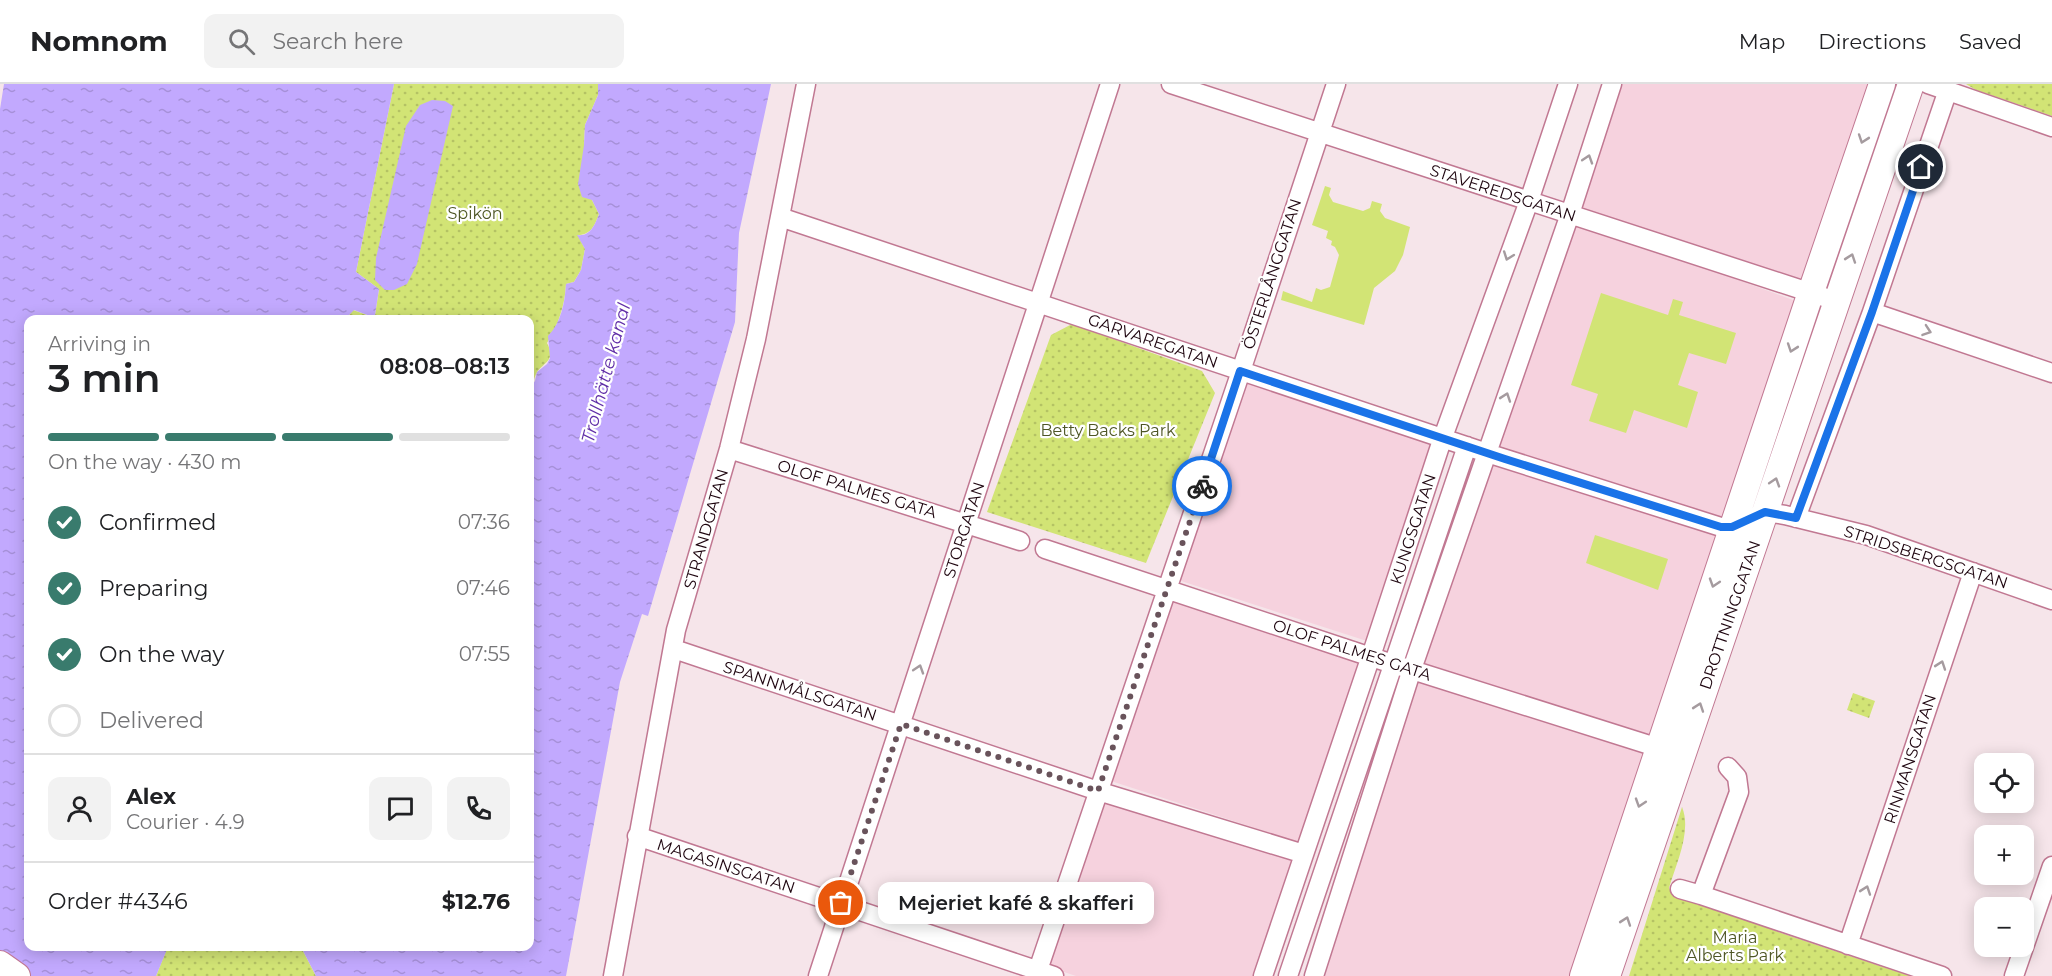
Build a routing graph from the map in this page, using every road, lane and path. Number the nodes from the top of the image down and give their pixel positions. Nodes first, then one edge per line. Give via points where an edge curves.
1 (806, 84) edge
2 (1110, 84) edge
3 (1171, 84) edge
4 (1336, 84) edge
5 (1568, 84) edge
6 (1612, 84) edge
7 (1882, 84) edge
8 (1911, 84) edge
9 (1928, 84) edge
10 (1948, 90) junction
11 (2052, 127) edge
12 (1319, 132) junction
13 (1529, 201) junction
14 (1570, 214) junction
15 (780, 217) junction
16 (1811, 292) junction
17 (1836, 301) junction
18 (1037, 303) junction
19 (1872, 312) junction
20 (1240, 371) junction
21 (2052, 373) edge
22 (1443, 437) junction
23 (1467, 446) junction
24 (729, 449) junction
25 (1487, 453) junction
26 (1765, 512) junction
27 (1796, 518) junction
28 (967, 523) junction
29 (1732, 527) junction
30 (1020, 541) dead end
31 (1045, 549) dead end
32 (1973, 572) junction
33 (1167, 590) junction
34 (2052, 600) edge
35 (674, 649) junction
36 (1371, 657) junction
37 (1392, 663) junction
38 (1412, 669) junction
39 (901, 724) junction
40 (1659, 748) junction
41 (1728, 767) dead end
42 (1098, 791) junction
43 (637, 836) junction
44 (1304, 854) junction
45 (2052, 866) edge
46 (1680, 889) dead end
47 (1701, 895) junction
48 (841, 903) junction
49 (1848, 945) junction
50 (0, 964) edge
51 (1042, 974) edge
52 (17, 976) edge
53 (613, 976) edge
54 (818, 976) edge
55 (1263, 976) edge
56 (1288, 976) edge
57 (1314, 976) edge
58 (1583, 976) edge
59 (1607, 976) edge
60 (1942, 976) edge
61 (2014, 976) edge

1 - 15 street, STRANDGATAN
2 - 18 street, STORGATAN
3 - 12 street, STAVEREDSGATAN
4 - 12 street, ÖSTERLÅNGGATAN
5 - 13 street, KUNGSGATAN
14 -> 6 street
7 -> 16 street, DROTTNINGGATAN
17 -> 8 street, DROTTNINGGATAN
9 - 10 street
10 - 11 street
10 - 19 street
12 - 13 street, STAVEREDSGATAN
12 - 20 street, ÖSTERLÅNGGATAN
13 - 14 street, STAVEREDSGATAN
13 -> 22 street, KUNGSGATAN
14 - 16 street, STAVEREDSGATAN
25 -> 14 street
15 - 18 street, GARVAREGATAN
15 - 24 street, STRANDGATAN
16 - 17 street, STAVEREDSGATAN
16 -> 29 street, DROTTNINGGATAN
26 -> 17 street, DROTTNINGGATAN
18 - 20 street, GARVAREGATAN
18 - 28 street, STORGATAN
19 -> 21 street
19 - 27 street
20 - 22 street, GARVAREGATAN
20 - 33 street, ÖSTERLÅNGGATAN
22 - 23 street, GARVAREGATAN
22 - 36 street, KUNGSGATAN
23 - 25 street, GARVAREGATAN
23 - 37 street, KUNGSGATAN
24 - 28 street, OLOF PALMES GATA
24 - 35 street, STRANDGATAN via 676,630
25 - 29 street, GARVAREGATAN via 1721,527
25 - 38 street
26 - 27 street, STRIDSBERGSGATAN
26 - 29 street
59 -> 26 street, DROTTNINGGATAN
27 - 32 street, STRIDSBERGSGATAN via 1866,535
28 - 30 street, OLOF PALMES GATA
39 -> 28 street, STORGATAN
29 -> 40 street, DROTTNINGGATAN
31 - 33 street, OLOF PALMES GATA
32 - 34 street, STRIDSBERGSGATAN
49 -> 32 street, RINMANSGATAN
33 - 36 street, OLOF PALMES GATA
33 - 42 street, ÖSTERLÅNGGATAN
35 - 39 street, SPANNMÅLSGATAN
35 - 43 street, STRANDGATAN
36 - 37 street, OLOF PALMES GATA
36 - 44 street, KUNGSGATAN
37 - 38 street, OLOF PALMES GATA
37 - 56 street, KUNGSGATAN
38 - 40 street, OLOF PALMES GATA
38 - 57 street
39 - 42 street, SPANNMÅLSGATAN
39 - 48 street, STORGATAN
40 -> 58 street, DROTTNINGGATAN
41 - 47 street via 1737,777 1738,792
42 - 44 street, SPANNMÅLSGATAN
42 - 51 street, ÖSTERLÅNGGATAN
43 - 48 street, MAGASINSGATAN
43 - 53 street, STRANDGATAN
44 - 55 street, KUNGSGATAN
45 - 61 street
46 - 47 street
47 - 49 street
48 - 51 street, MAGASINSGATAN
48 - 54 street, STORGATAN
49 - 60 street
50 - 52 street

